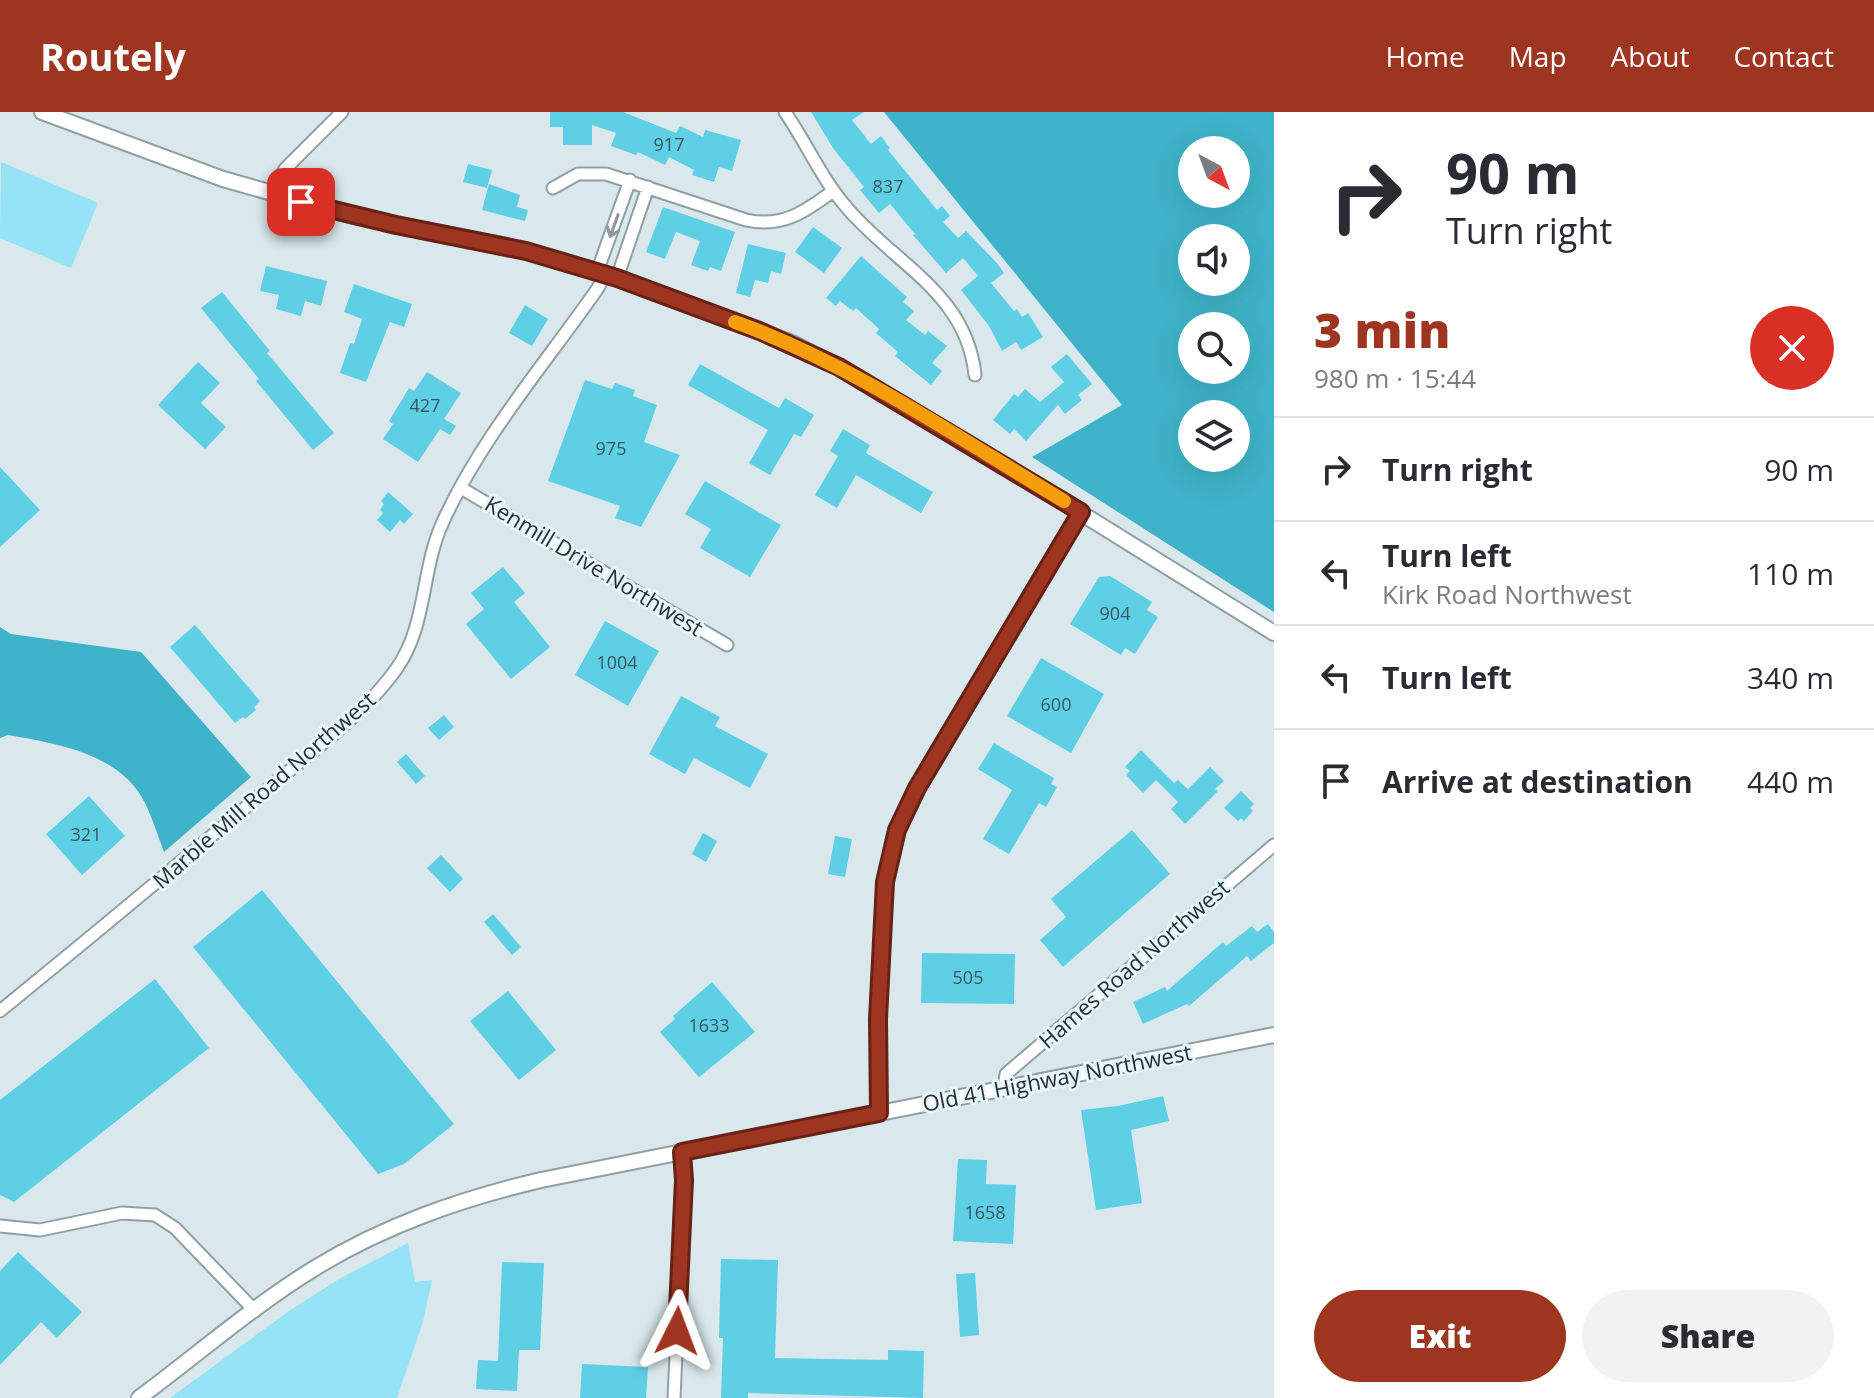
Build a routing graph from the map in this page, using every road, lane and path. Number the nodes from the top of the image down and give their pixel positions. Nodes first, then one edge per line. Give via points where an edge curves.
1 (42, 112) edge
2 (342, 112) edge
3 (785, 112) edge
4 (64, 116) edge
5 (630, 180) junction
6 (648, 187) junction
7 (553, 188) dead end
8 (833, 191) junction
9 (272, 193) junction
10 (606, 275) junction
11 (975, 375) dead end
12 (461, 488) junction
13 (1081, 512) junction
14 (1274, 633) edge
15 (727, 645) dead end
16 (1274, 845) edge
17 (0, 1011) edge
18 (1274, 1035) edge
19 (1004, 1088) junction
20 (879, 1113) junction
21 (682, 1152) junction
22 (0, 1226) edge
23 (255, 1311) junction
24 (139, 1398) edge
25 (674, 1398) edge

1 - 4 street
2 - 9 street via 285,169
3 - 8 street
4 - 9 street via 186,167
5 - 6 street
5 - 7 street via 592,172
5 -> 10 street
6 - 8 street via 765,223 798,216
6 - 10 street
8 - 11 street via 945,303 967,338
9 - 10 street via 353,216 526,251
10 - 12 street, Marble Mill Road Northwest
10 - 13 street via 792,343
12 - 15 street, Kenmill Drive Northwest
12 - 17 street, Marble Mill Road Northwest via 441,527 413,638 379,693
13 - 14 street
13 - 20 street via 897,830 883,902
16 - 19 street, Hames Road Northwest via 1006,1074
18 - 19 street, Old 41 Highway Northwest
19 - 20 street, Old 41 Highway Northwest
20 - 21 street, Old 41 Highway Northwest
21 - 23 street, Old 41 Highway Northwest via 492,1192 424,1214 348,1249
21 - 25 street
22 - 23 street via 40,1230 134,1211 155,1215 175,1228
23 - 24 street, Old 41 Highway Northwest

